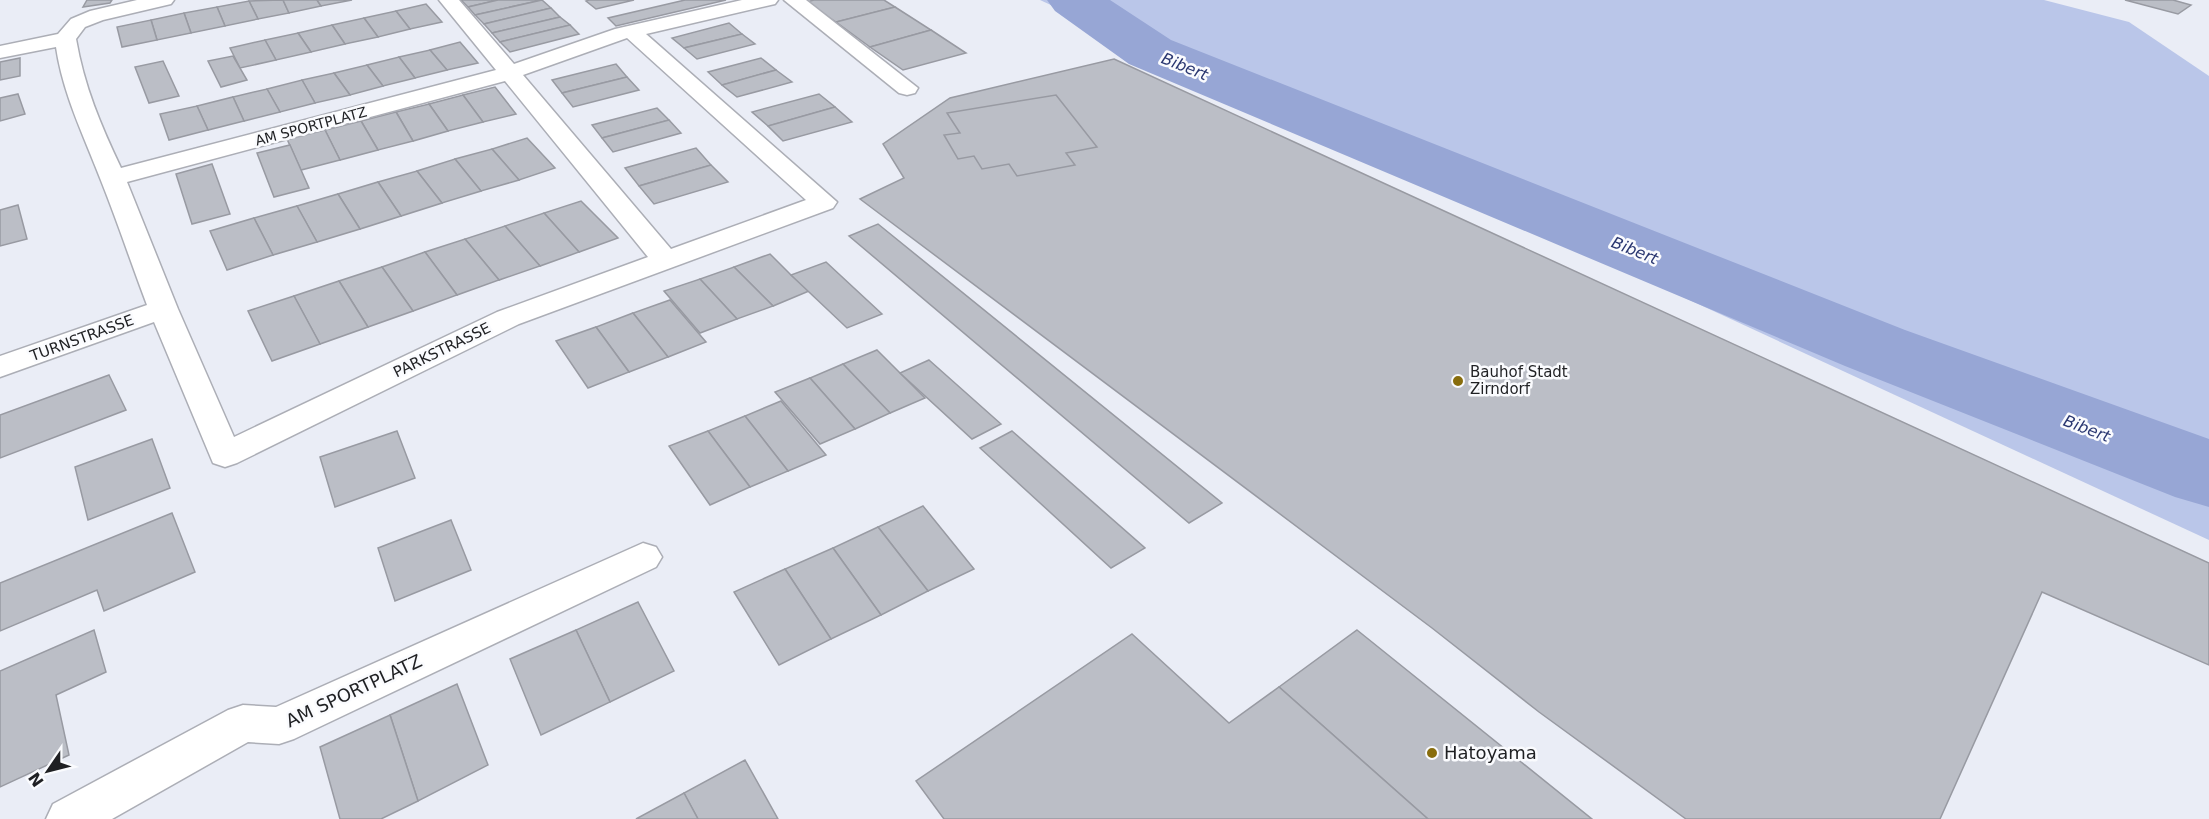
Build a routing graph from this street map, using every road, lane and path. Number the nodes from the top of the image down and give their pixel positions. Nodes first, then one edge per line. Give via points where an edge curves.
1 (164, 0) edge
2 (449, 0) edge
3 (768, 0) edge
4 (794, 0) edge
5 (633, 33) junction
6 (65, 39) junction
7 (0, 52) edge
8 (508, 73) junction
9 (907, 88) dead end
10 (113, 178) junction
11 (665, 259) junction
12 (163, 309) junction
13 (0, 367) edge
14 (643, 557) dead end
15 (69, 819) edge

1 - 6 street via 97,15 78,23
2 - 8 street
3 - 5 street
4 - 9 street
5 - 8 street
5 - 11 street, PARKSTRASSE via 824,202
6 - 7 street
6 - 10 street via 70,75
8 - 10 street, AM SPORTPLATZ
8 - 11 street
10 - 12 street
11 - 12 street, PARKSTRASSE via 508,318 225,455
12 - 13 street, TURNSTRASSE
14 - 15 street, AM SPORTPLATZ via 279,726 243,723

